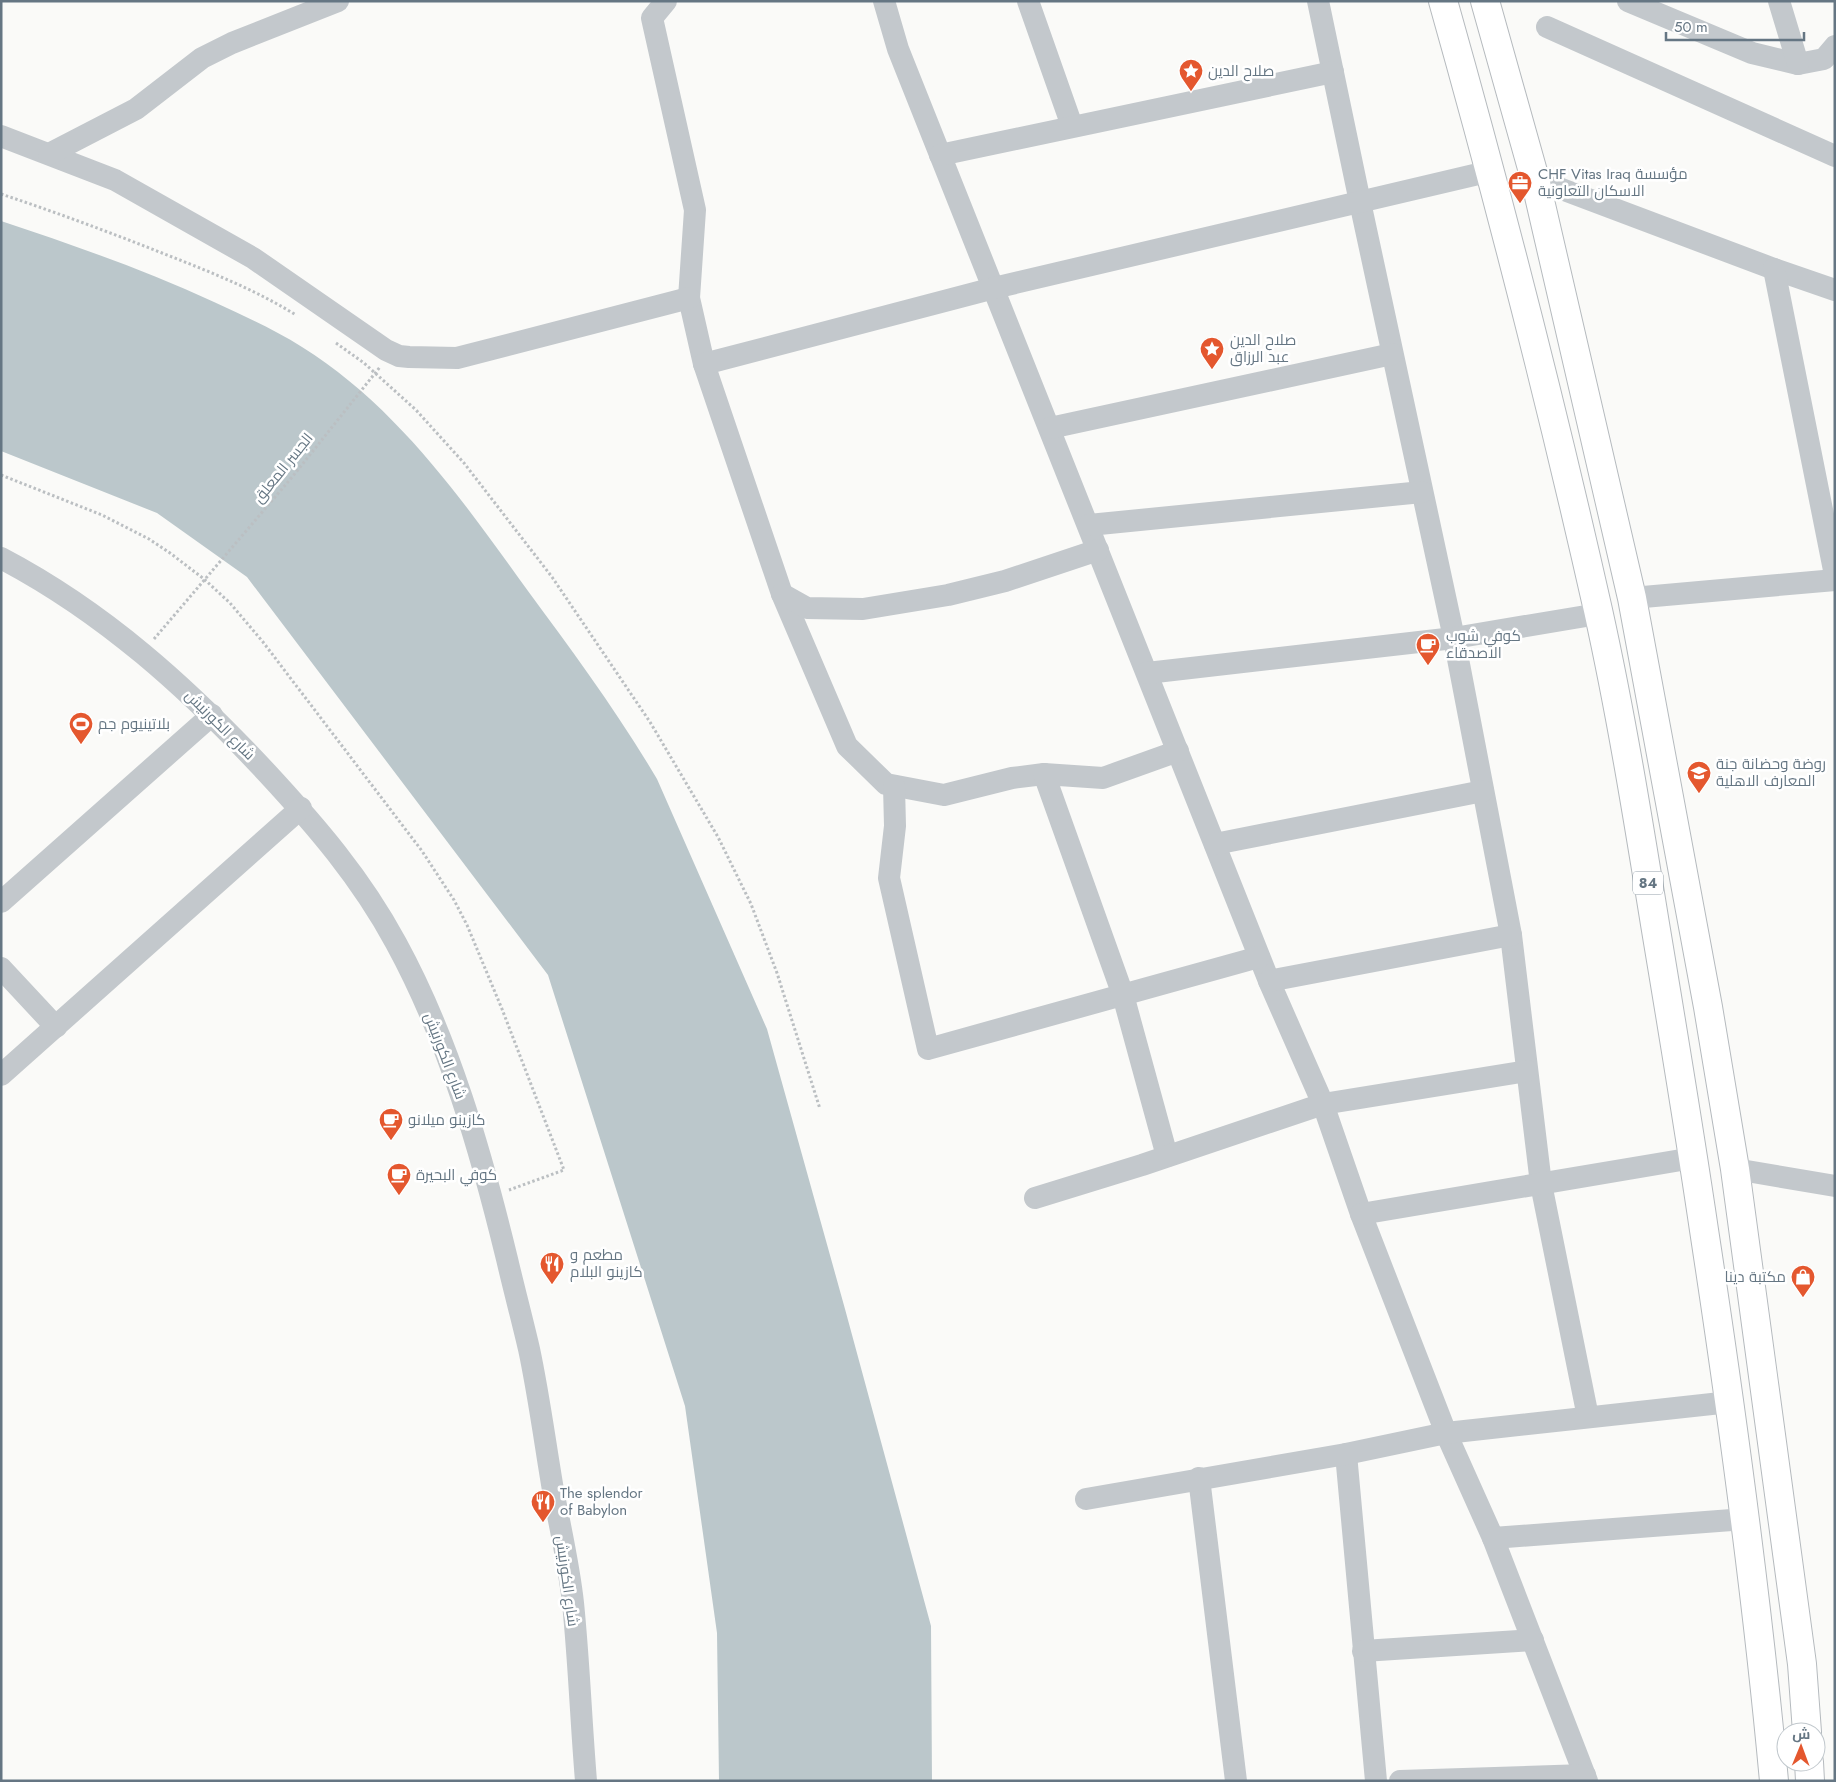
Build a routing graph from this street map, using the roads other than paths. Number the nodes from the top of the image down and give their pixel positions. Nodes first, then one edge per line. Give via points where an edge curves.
1 (338, 1) edge
2 (666, 1) edge
3 (884, 1) edge
4 (1028, 1) edge
5 (1318, 1) edge
6 (1443, 1) edge
7 (1485, 1) edge
8 (1628, 1) edge
9 (1779, 1) edge
10 (1547, 27) dead end
11 (1835, 46) edge
12 (1798, 64) junction
13 (1333, 72) junction
14 (1072, 126) junction
15 (1, 136) edge
16 (49, 154) junction
17 (940, 156) junction
18 (1835, 156) edge
19 (1491, 172) junction
20 (1535, 179) junction
21 (1360, 202) junction
22 (1774, 269) junction
23 (994, 288) junction
24 (1835, 290) edge
25 (689, 298) junction
26 (1392, 354) junction
27 (704, 364) junction
28 (1050, 428) junction
29 (1422, 492) junction
30 (1088, 525) junction
31 (1098, 550) junction
32 (1, 558) edge
33 (1835, 576) edge
34 (1835, 580) edge
35 (782, 594) junction
36 (1632, 598) junction
37 (1598, 614) junction
38 (1454, 638) junction
39 (1147, 673) junction
40 (212, 715) junction
41 (1178, 751) junction
42 (1044, 774) junction
43 (894, 786) junction
44 (1483, 791) junction
45 (301, 808) junction
46 (1214, 844) junction
47 (1, 902) edge
48 (1510, 935) junction
49 (1259, 957) junction
50 (1, 968) edge
51 (1269, 981) junction
52 (1704, 986) junction
53 (1666, 990) junction
54 (1122, 995) junction
55 (1709, 1014) junction
56 (1671, 1020) junction
57 (56, 1027) junction
58 (1527, 1071) junction
59 (1, 1075) edge
60 (1323, 1104) junction
61 (1167, 1156) junction
62 (1693, 1158) junction
63 (1735, 1169) junction
64 (1541, 1184) junction
65 (1835, 1186) edge
66 (1035, 1198) dead end
67 (1361, 1214) junction
68 (1730, 1402) junction
69 (1588, 1417) junction
70 (1446, 1433) junction
71 (1346, 1454) junction
72 (1198, 1478) junction
73 (1086, 1499) dead end
74 (1745, 1519) junction
75 (1493, 1538) junction
76 (1533, 1640) junction
77 (1363, 1650) junction
78 (1806, 1722) edge
79 (1586, 1778) edge
80 (586, 1781) edge
81 (1236, 1781) edge
82 (1376, 1781) edge
83 (1400, 1781) edge
84 (1774, 1781) edge

1 - 16 street via 202,58 136,109
2 - 25 street via 652,18 695,210
3 - 17 street via 898,49
4 - 14 street
5 - 13 street
6 - 19 main road, 84
7 - 20 main road, 84
8 - 12 street via 1752,52
9 - 12 street
10 - 18 street
11 - 12 street via 1824,59
13 - 14 street
13 - 21 street
14 - 17 street
15 - 16 street
16 - 25 street via 115,180 252,258 386,350 400,356 457,358
17 - 23 street
19 - 21 street
19 - 37 main road, 84 via 1530,321
20 - 22 street
20 - 36 main road, 84
21 - 23 street
21 - 26 street
22 - 24 street
22 - 33 street
23 - 27 street
23 - 28 street
25 - 27 street
26 - 28 street
26 - 29 street
27 - 35 street
28 - 30 street
29 - 30 street
29 - 38 street
30 - 31 street
31 - 35 street via 1005,582 863,609 807,608
31 - 39 street
32 - 40 street, شارع الكورنيش via 99,618
34 - 36 street
35 - 43 street via 847,746 886,784
36 - 52 main road, 84
37 - 38 street
37 - 53 main road, 84
38 - 39 street
38 - 44 street
39 - 41 street
40 - 45 street, شارع الكورنيش
40 - 47 street
41 - 42 street via 1103,778
41 - 46 street
42 - 43 street via 1012,778 944,795
42 - 54 street
43 - 54 street via 895,826 889,878 928,1049
44 - 46 street
44 - 48 street
45 - 57 street
45 - 80 street, شارع الكورنيش via 344,861 398,945 441,1044 472,1128 529,1351 572,1600
46 - 49 street
48 - 51 street
48 - 58 street
49 - 51 street
49 - 54 street
50 - 57 street
51 - 60 street
52 - 53 main road via 1697,995 1681,999
52 - 55 main road, 84
53 - 56 main road, 84
54 - 61 street
55 - 56 main road via 1698,1008 1685,1008
55 - 63 main road, 84
56 - 62 main road, 84
57 - 59 street
58 - 60 street
58 - 64 street
60 - 61 street
60 - 67 street
61 - 66 street
62 - 64 street
62 - 68 main road, 84
63 - 65 street
63 - 78 main road, 84 via 1802,1664
64 - 67 street
64 - 69 street
67 - 70 street
68 - 69 street
68 - 74 main road, 84
69 - 70 street
70 - 71 street
70 - 75 street
71 - 72 street
71 - 77 street
72 - 73 street
72 - 81 street
74 - 75 street
74 - 84 main road, 84
75 - 76 street
76 - 77 street
76 - 79 street
77 - 82 street
79 - 83 street

